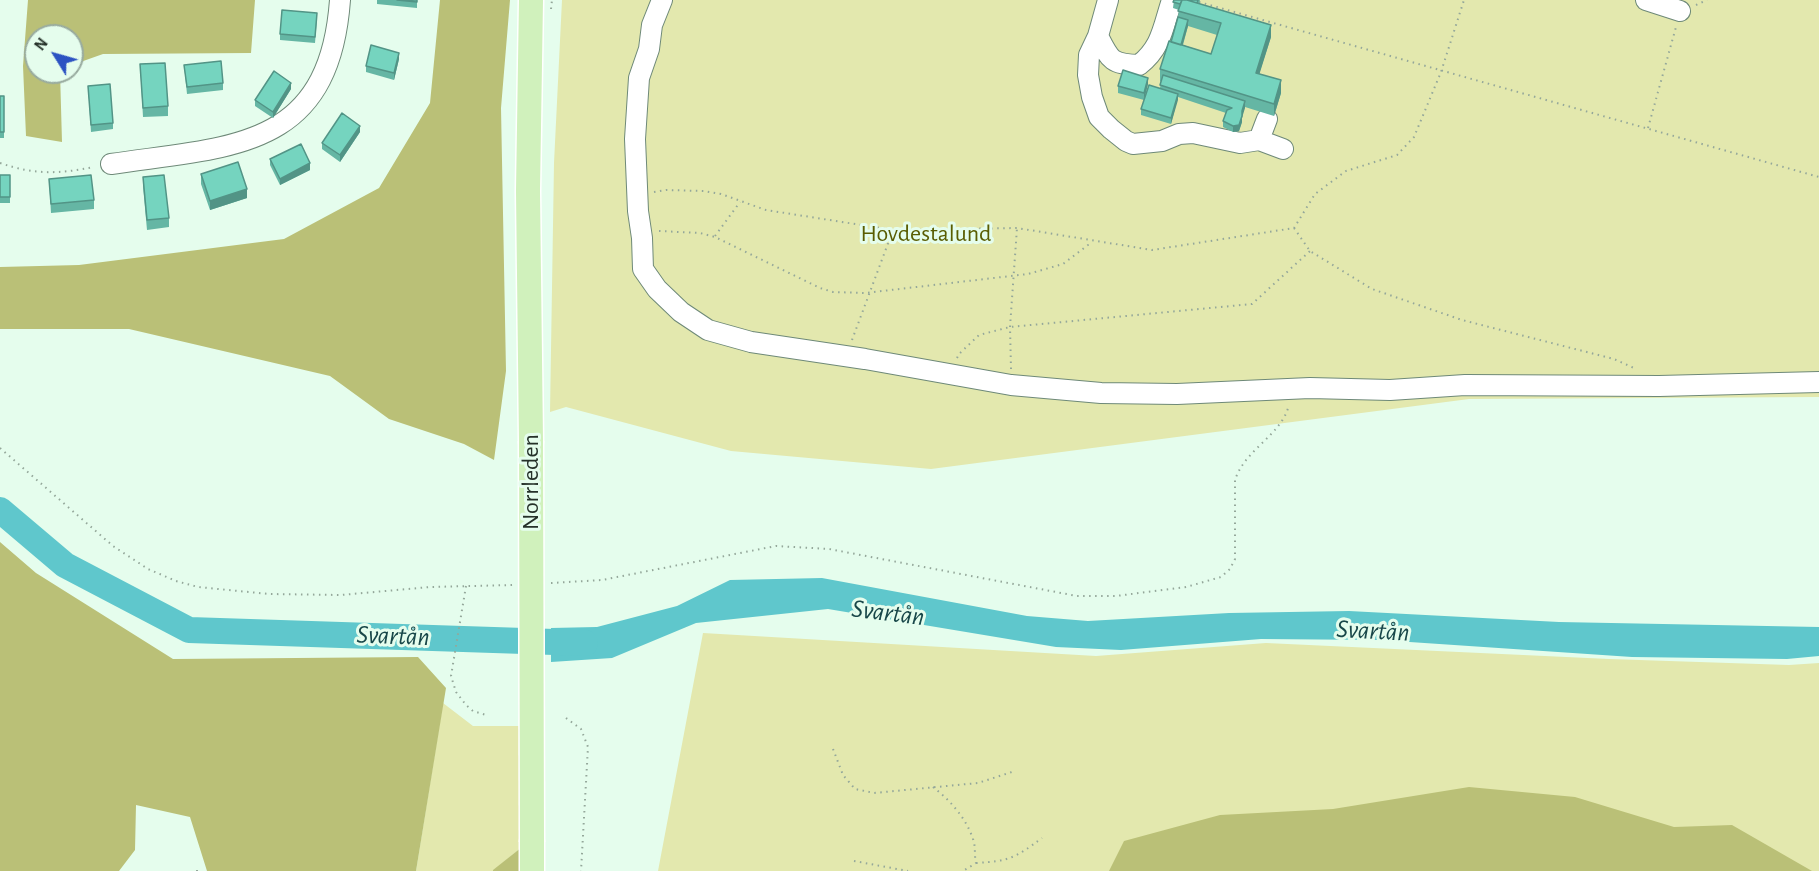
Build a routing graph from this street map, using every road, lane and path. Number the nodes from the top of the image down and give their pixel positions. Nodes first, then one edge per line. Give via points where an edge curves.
1 (340, 0) edge
2 (531, 0) edge
3 (538, 0) edge
4 (662, 0) edge
5 (1108, 0) edge
6 (1172, 0) edge
7 (1464, 0) edge
8 (1646, 0) edge
9 (1199, 2) edge
10 (1680, 11) joint
11 (1098, 36) junction
12 (1441, 72) junction
13 (529, 92) junction
14 (1267, 119) dead end
15 (1648, 128) junction
16 (1259, 140) junction
17 (1283, 149) dead end
18 (0, 163) edge
19 (111, 165) joint
20 (1819, 177) edge
21 (637, 196) junction
22 (740, 202) junction
23 (1017, 228) junction
24 (1294, 228) junction
25 (893, 230) junction
26 (641, 232) junction
27 (715, 237) junction
28 (1090, 240) junction
29 (1310, 251) junction
30 (1014, 276) junction
31 (869, 293) junction
32 (1010, 327) junction
33 (846, 356) junction
34 (953, 376) junction
35 (1819, 382) edge
36 (1011, 385) junction
37 (1658, 386) junction
38 (1293, 388) junction
39 (0, 448) edge
40 (548, 583) dead end
41 (516, 585) dead end
42 (466, 586) junction
43 (486, 716) dead end
44 (566, 718) dead end
45 (833, 749) dead end
46 (1015, 771) dead end
47 (933, 787) junction
48 (1042, 838) dead end
49 (854, 861) dead end
50 (976, 863) junction
51 (532, 871) edge
52 (581, 871) edge
53 (908, 871) edge
54 (963, 871) edge

1 - 19 street via 329,63 294,115 271,131 232,145
2 - 13 main road, Norrleden
3 - 13 main road, Norrleden
4 - 21 street via 639,78
5 - 11 street
6 - 11 street via 1158,45 1139,65 1119,64 1106,53
7 - 12 path
8 - 10 street
9 - 12 path
10 - 15 path
11 - 16 street via 1089,55 1092,97 1099,117 1126,141 1162,141 1193,133 1240,143
12 - 15 path
12 - 24 path via 1414,137 1397,155 1346,171 1315,194
13 - 51 main road, Norrleden, bridge
14 - 16 street
15 - 20 path
16 - 17 street
18 - 19 path via 59,174
21 - 22 path via 685,189 721,194
21 - 26 street
22 - 25 path via 766,210
22 - 27 path
23 - 25 path
23 - 28 path
23 - 30 path
24 - 28 path via 1152,250
24 - 29 path
25 - 31 path
26 - 27 path via 678,231
26 - 33 street via 643,269 681,312 708,330 751,342
27 - 31 path via 820,288
28 - 30 path via 1063,264
29 - 32 path via 1252,304
29 - 37 path via 1372,289 1462,320 1614,359 1640,371
30 - 31 path
30 - 32 path
31 - 33 path
32 - 34 path via 979,335 959,354
32 - 36 path
33 - 34 street
34 - 36 street
35 - 37 street
36 - 38 street via 1101,393 1177,394
37 - 38 street
38 - 40 path via 1287,414 1239,468 1235,480 1236,559 1221,577 1186,587 1077,596 800,546 776,546 602,580
39 - 42 path via 113,546 148,569 176,581 269,594 341,595
41 - 42 path
42 - 43 path via 451,675 459,698 473,711
44 - 52 path via 581,729 588,747
45 - 47 path via 843,775 855,789 874,793
46 - 47 path via 978,783
47 - 50 path via 963,819 974,841
48 - 50 path via 1016,857
49 - 53 path
50 - 54 path

